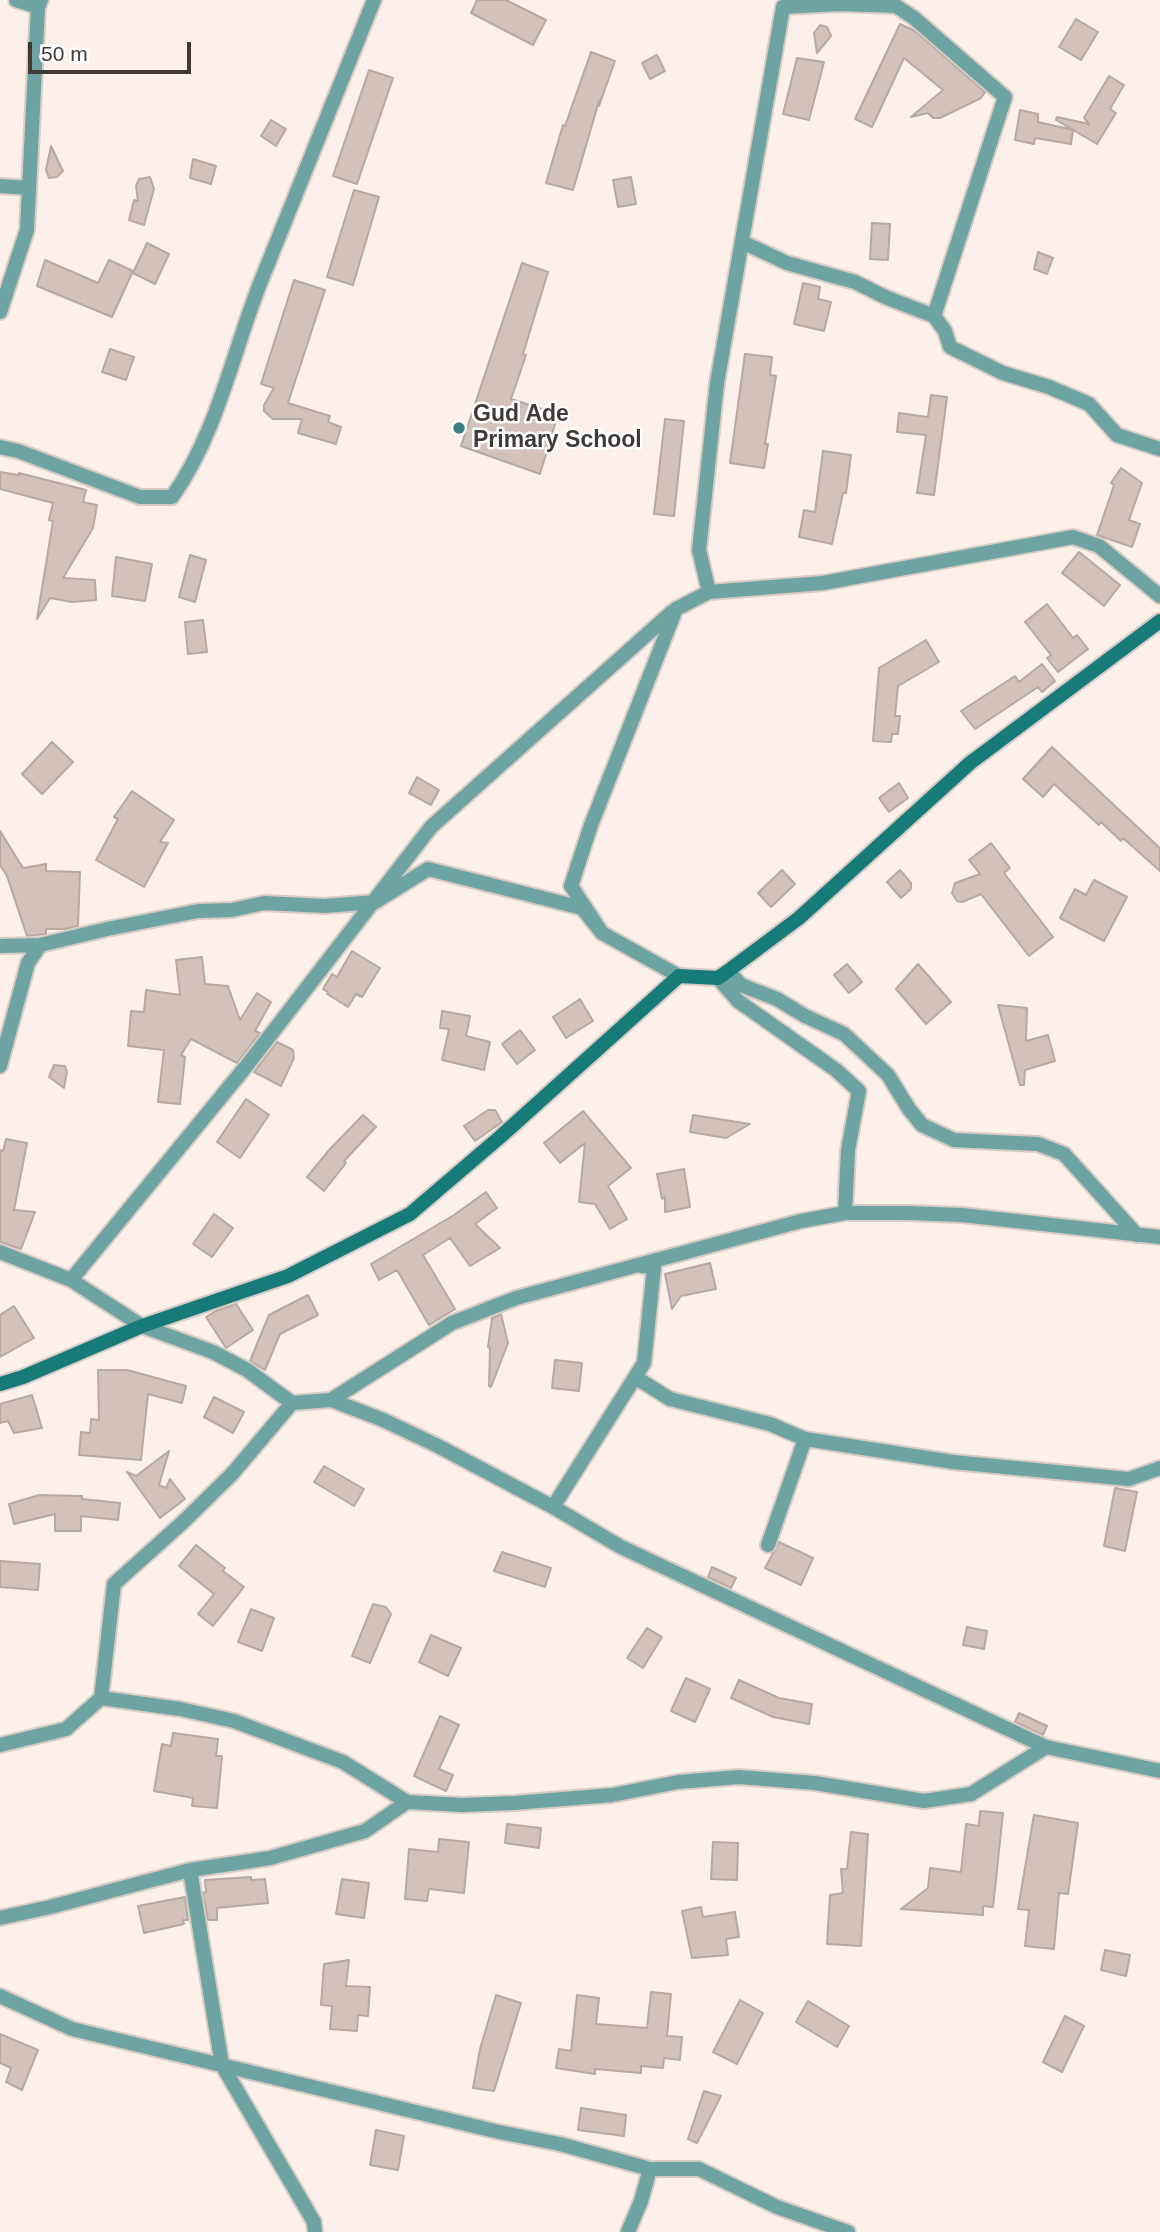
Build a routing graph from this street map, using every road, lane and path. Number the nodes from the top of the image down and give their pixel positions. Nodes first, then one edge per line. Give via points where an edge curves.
1 (16, 0) edge
2 (374, 0) edge
3 (39, 4) edge
4 (784, 4) edge
5 (0, 186) edge
6 (29, 188) junction
7 (743, 242) junction
8 (0, 312) edge
9 (934, 316) junction
10 (0, 447) edge
11 (1160, 449) edge
12 (709, 592) junction
13 (1160, 596) edge
14 (676, 608) junction
15 (1160, 621) edge
16 (374, 902) junction
17 (602, 933) junction
18 (40, 945) junction
19 (0, 946) edge
20 (723, 974) junction
21 (679, 976) junction
22 (0, 1066) edge
23 (845, 1213) junction
24 (1137, 1235) junction
25 (1160, 1237) edge
26 (0, 1252) edge
27 (633, 1266) junction
28 (71, 1280) junction
29 (142, 1326) junction
30 (635, 1377) junction
31 (0, 1384) edge
32 (331, 1400) junction
33 (292, 1403) junction
34 (805, 1439) junction
35 (1160, 1468) edge
36 (553, 1507) junction
37 (768, 1545) dead end
38 (101, 1699) junction
39 (0, 1745) edge
40 (1046, 1747) junction
41 (1160, 1771) edge
42 (407, 1802) junction
43 (190, 1870) junction
44 (0, 1918) edge
45 (0, 1996) edge
46 (222, 2065) junction
47 (650, 2169) junction
48 (315, 2232) edge
49 (628, 2232) edge
50 (848, 2232) edge

1 - 3 street
2 - 10 street via 260,284 213,423 172,497 140,497
3 - 6 street
4 - 7 street
4 - 9 street via 896,6 1006,97
5 - 6 street
6 - 8 street via 27,230
7 - 9 street
7 - 12 street via 717,383 699,550
9 - 11 street via 950,347 1003,373 1089,404 1117,435
12 - 13 street via 823,583 1073,537 1099,547
12 - 14 street
14 - 16 street via 431,827
14 - 17 street via 571,886
15 - 20 street via 970,764 799,918
16 - 17 street via 428,869 582,908
16 - 18 street via 325,906 264,903 198,911
16 - 28 street
17 - 21 street
18 - 19 street
18 - 22 street via 28,963
20 - 21 street
20 - 23 street via 738,1001 859,1091 848,1150
20 - 24 street via 844,1034 888,1074 922,1125 954,1140 1038,1144 1064,1154
21 - 29 street via 410,1214 288,1276
23 - 24 street via 962,1215
23 - 27 street
24 - 25 street
26 - 28 street
27 - 30 street via 654,1267 644,1363
27 - 32 street via 516,1298 452,1323
28 - 29 street
29 - 31 street
29 - 33 street via 213,1352
30 - 34 street via 670,1399 770,1424
30 - 36 street
32 - 33 street
32 - 36 street via 436,1445
33 - 38 street via 232,1474 114,1584
34 - 35 street via 953,1462 1129,1479
34 - 37 street
36 - 40 street via 621,1547
38 - 39 street via 66,1729
38 - 42 street via 234,1721 343,1762
40 - 41 street
40 - 42 street via 971,1794 924,1801 815,1783 739,1777 526,1802
42 - 43 street via 365,1831 270,1858
43 - 44 street
43 - 46 street
45 - 46 street via 72,2029
46 - 47 street
46 - 48 street via 314,2222
47 - 49 street
47 - 50 street via 699,2169 776,2207

